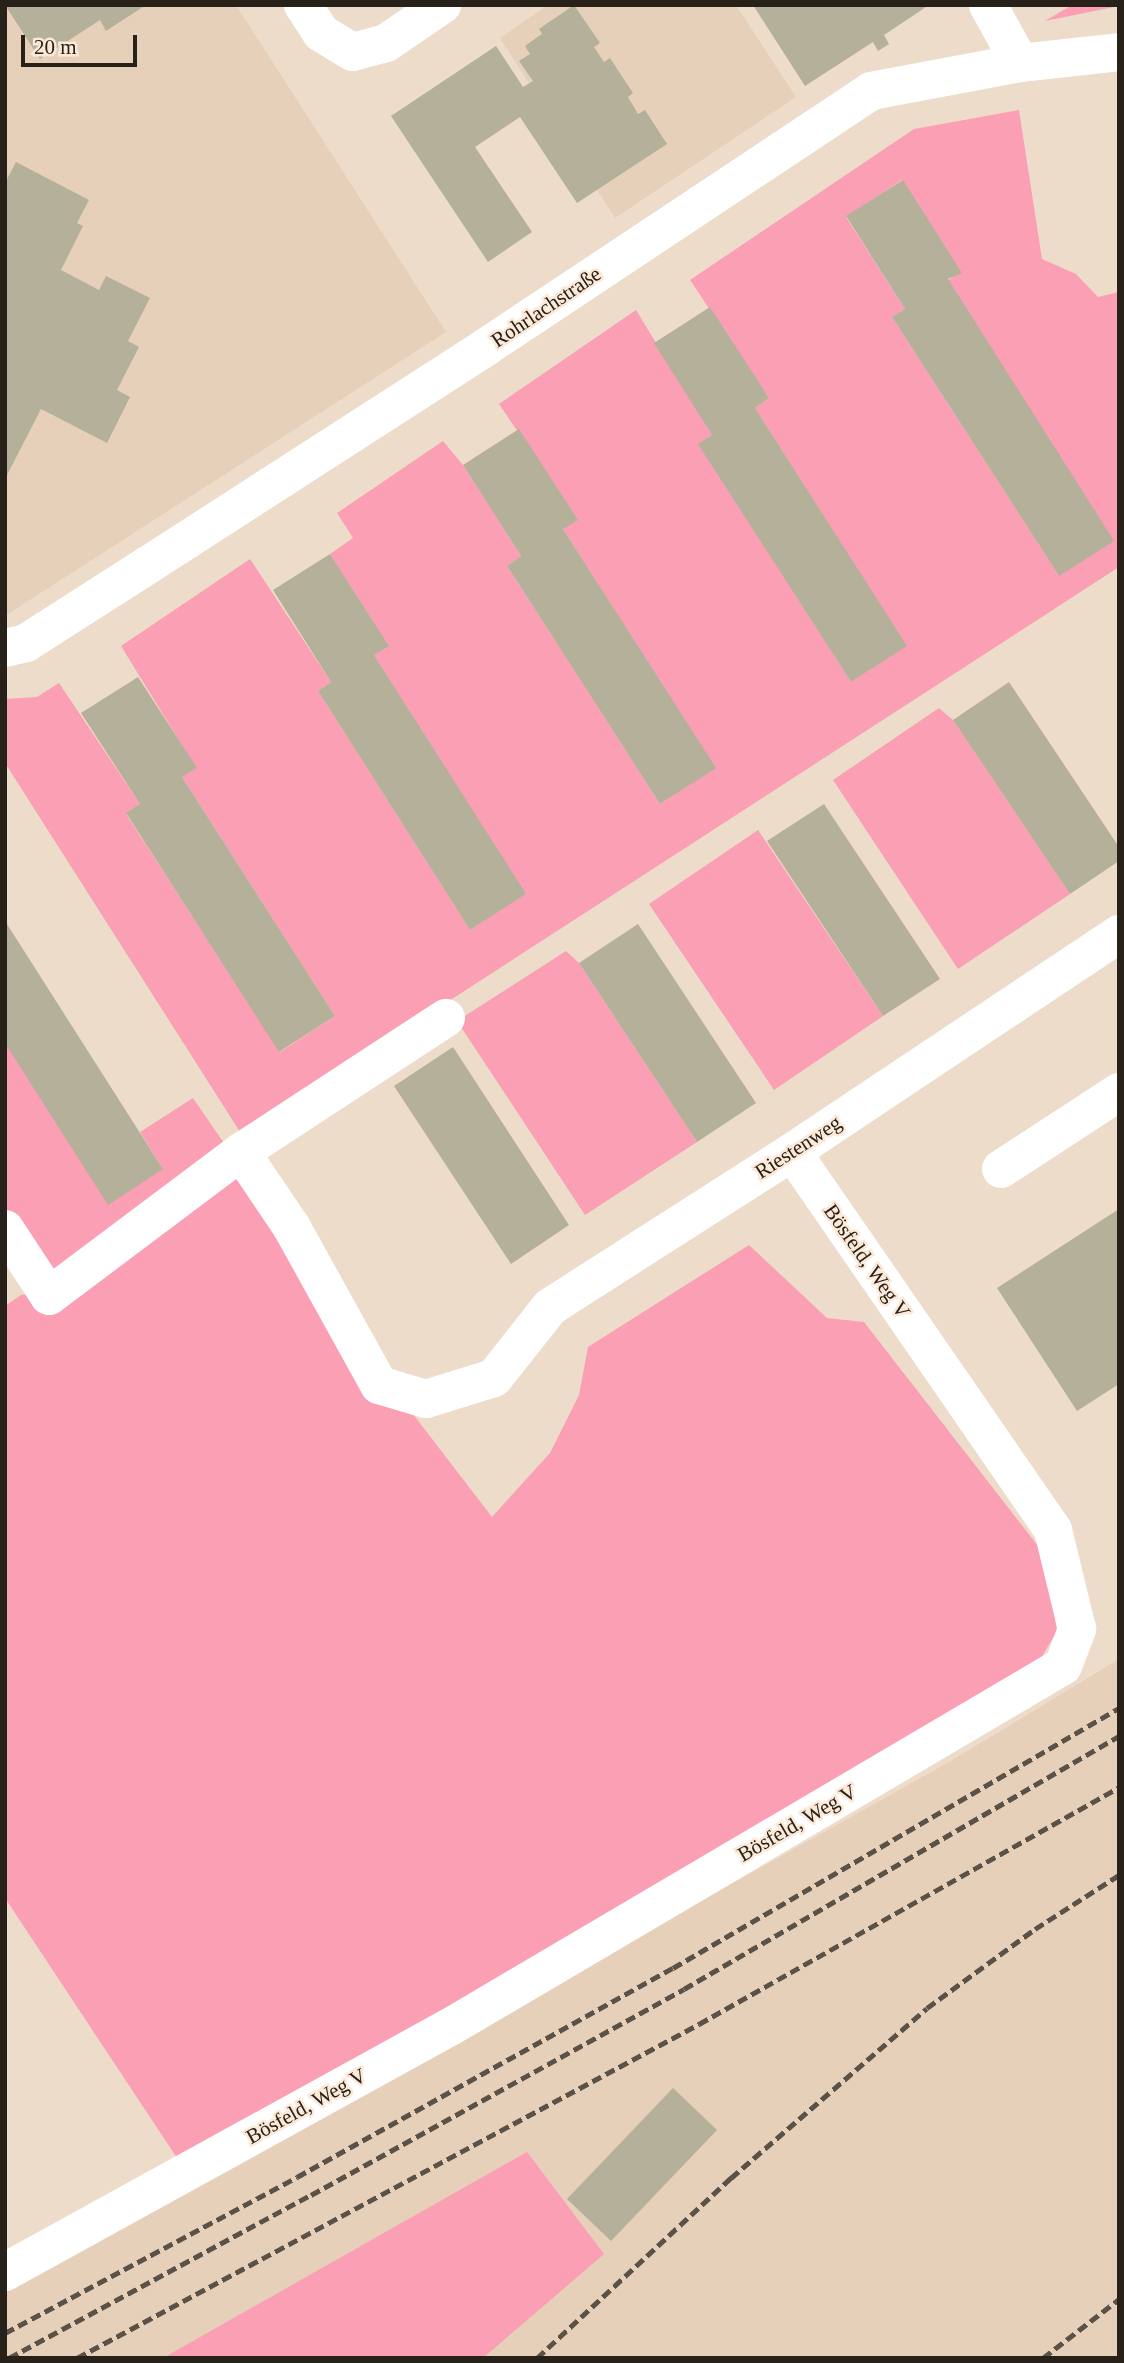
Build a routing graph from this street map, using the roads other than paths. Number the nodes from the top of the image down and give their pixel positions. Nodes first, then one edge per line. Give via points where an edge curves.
1 (303, 5) edge
2 (442, 5) edge
3 (988, 5) edge
4 (1119, 52) edge
5 (1020, 62) junction
6 (5, 648) edge
7 (1119, 934) edge
8 (446, 1018) dead end
9 (1119, 1092) edge
10 (241, 1152) junction
11 (792, 1152) junction
12 (1001, 1169) dead end
13 (5, 1229) edge
14 (5, 2272) edge

1 - 2 street via 321,33 353,52 386,43
3 - 5 street
4 - 5 street, Rohrlachstraße
5 - 6 street, Rohrlachstraße via 871,91 148,565 26,643
7 - 11 street, Riestenweg
8 - 10 street
9 - 12 street
10 - 11 street, Riestenweg via 290,1226 379,1385 426,1399 494,1378 550,1307
10 - 13 street via 49,1296
11 - 14 street, Bösfeld, Weg V via 1053,1530 1077,1629 1063,1666 450,2027

